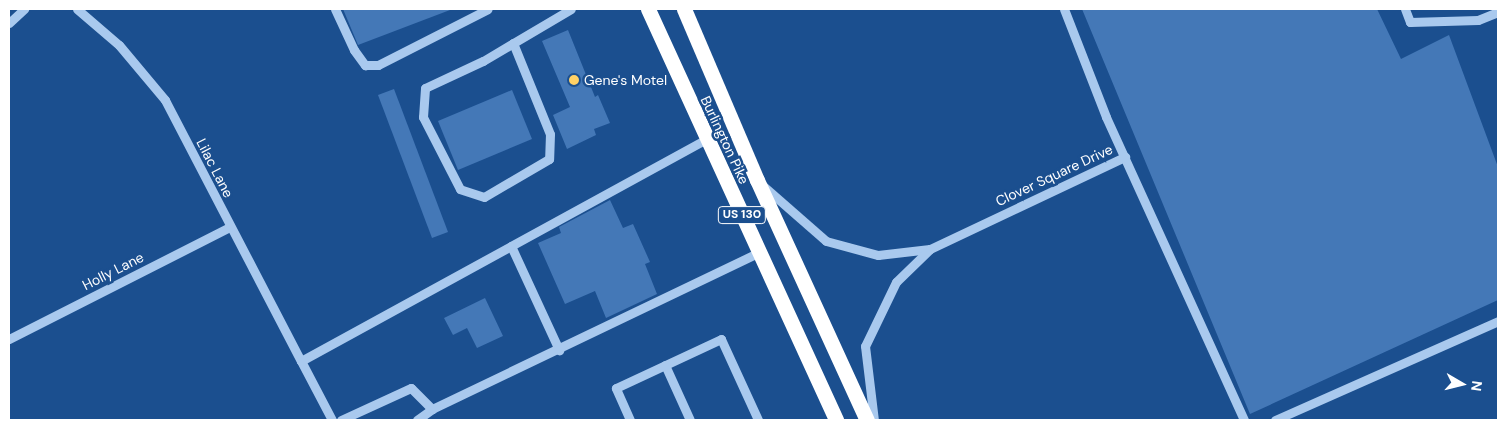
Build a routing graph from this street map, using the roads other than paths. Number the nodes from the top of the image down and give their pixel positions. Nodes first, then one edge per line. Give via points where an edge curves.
1 (24, 9) edge
2 (78, 9) edge
3 (335, 9) edge
4 (488, 9) edge
5 (571, 9) edge
6 (648, 9) edge
7 (684, 9) edge
8 (1064, 9) edge
9 (1405, 9) edge
10 (1498, 12) edge
11 (9, 23) edge
12 (513, 43) junction
13 (707, 139) junction
14 (1125, 157) junction
15 (757, 180) junction
16 (230, 227) junction
17 (511, 246) junction
18 (930, 249) junction
19 (759, 252) junction
20 (1498, 321) edge
21 (9, 340) edge
22 (559, 350) junction
23 (301, 361) junction
24 (665, 365) junction
25 (432, 410) junction
26 (332, 420) edge
27 (341, 420) edge
28 (417, 420) edge
29 (630, 420) edge
30 (690, 420) edge
31 (758, 420) edge
32 (836, 420) edge
33 (867, 420) edge
34 (874, 420) edge
35 (1244, 420) edge
36 (1275, 420) edge

1 - 11 street
2 - 16 street, Lilac Lane via 119,45 165,100
3 - 4 street via 354,50 365,65 378,65
5 - 12 street
6 - 13 highway, Burlington Pike / US 130
7 - 15 highway, Burlington Pike / US 130
8 - 14 street, Clover Square Drive
9 - 10 street via 1410,22 1478,20
12 - 12 street via 484,61 425,88 423,117 460,189 484,197 549,159 550,134
13 - 17 street
13 - 19 highway, Burlington Pike / US 130
14 - 18 street, Clover Square Drive
14 - 35 street
15 - 18 street, Clover Square Drive via 826,241 878,255
15 - 33 highway, Burlington Pike / US 130
16 - 21 street, Holly Lane
16 - 23 street, Lilac Lane
17 - 22 street
17 - 23 street
18 - 34 street, Clover Square Drive via 896,282 865,346
19 - 22 street
19 - 32 highway, Burlington Pike / US 130
20 - 36 street
22 - 25 street
23 - 26 street, Lilac Lane
24 - 29 street via 616,388
24 - 30 street
24 - 31 street via 721,339
25 - 27 street via 411,388
25 - 28 street

